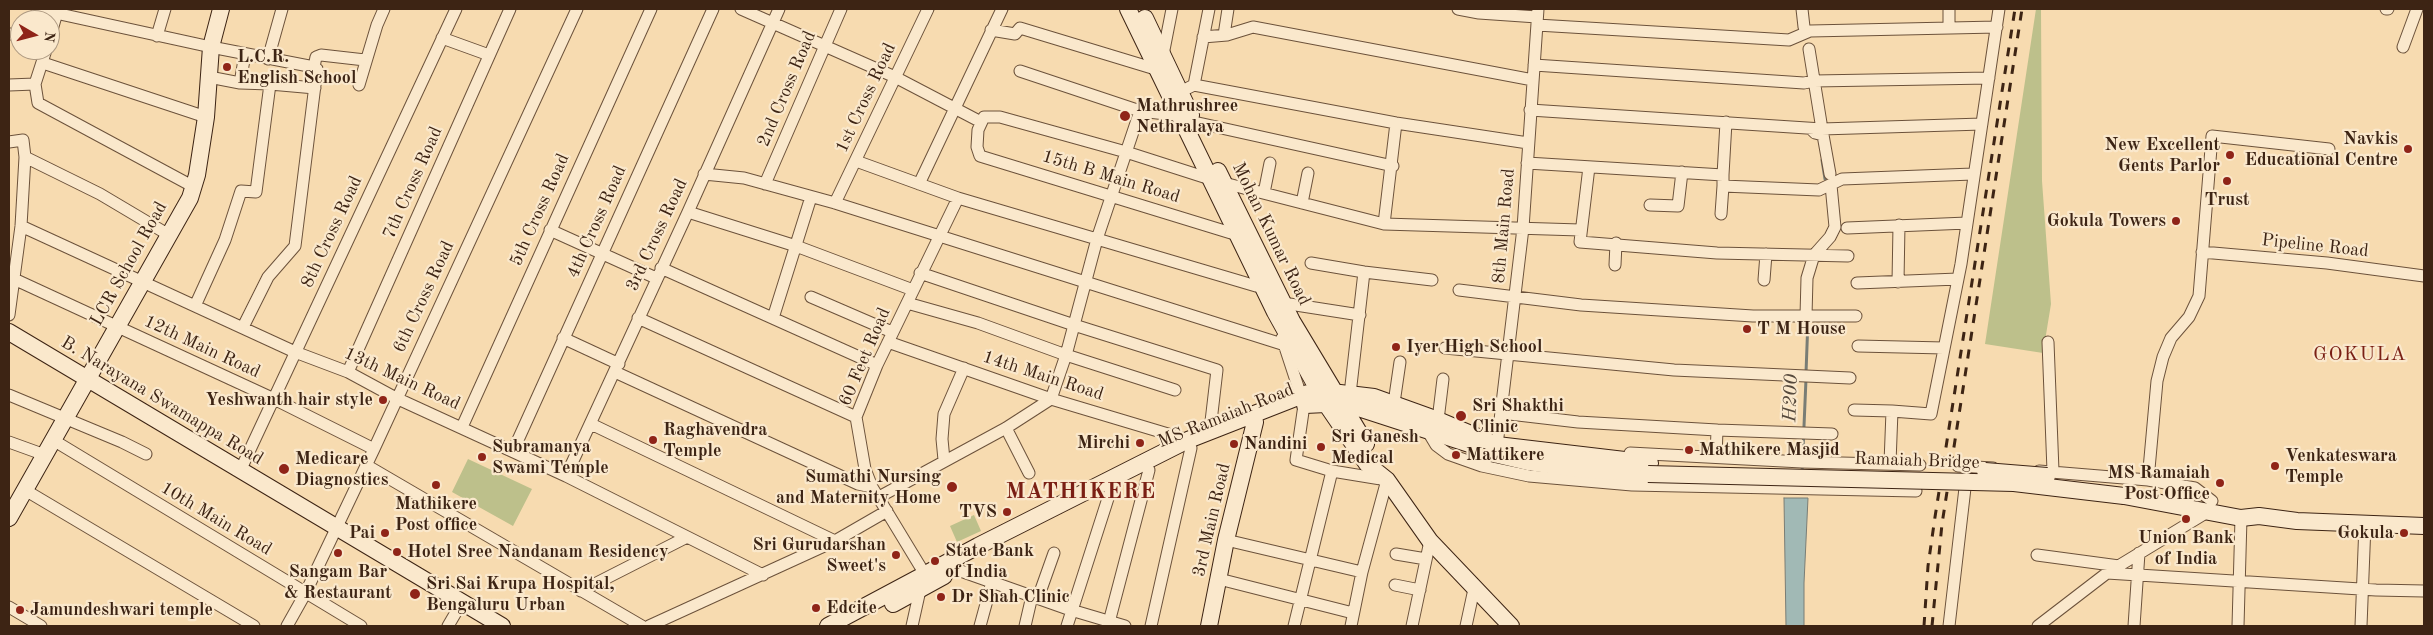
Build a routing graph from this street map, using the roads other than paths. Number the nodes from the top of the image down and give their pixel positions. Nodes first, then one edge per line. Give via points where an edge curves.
1 (165, 9) edge
2 (221, 9) edge
3 (282, 9) edge
4 (384, 9) edge
5 (456, 9) edge
6 (510, 9) edge
7 (577, 9) edge
8 (651, 9) edge
9 (713, 9) edge
10 (741, 9) edge
11 (779, 9) edge
12 (841, 9) edge
13 (928, 9) edge
14 (1002, 9) edge
15 (1123, 9) edge
16 (1128, 9) edge
17 (1140, 9) edge
18 (1172, 9) edge
19 (1209, 9) edge
20 (1228, 9) edge
21 (1458, 9) edge
22 (1802, 9) edge
23 (1949, 9) edge
24 (1999, 9) edge
25 (2417, 9) edge
26 (60, 12) edge
27 (1537, 17) edge
28 (773, 22) junction
29 (1997, 27) junction
30 (1804, 28) dead end
31 (1949, 28) junction
32 (992, 30) junction
33 (1224, 35) junction
34 (157, 36) junction
35 (1203, 37) junction
36 (442, 38) junction
37 (824, 46) junction
38 (211, 47) junction
39 (2404, 47) dead end
40 (1809, 49) dead end
41 (245, 54) junction
42 (489, 55) junction
43 (1164, 55) junction
44 (268, 59) junction
45 (43, 60) edge
46 (365, 60) junction
47 (42, 63) junction
48 (1534, 65) junction
49 (314, 67) junction
50 (1152, 68) junction
51 (1020, 71) dead end
52 (895, 77) junction
53 (209, 78) junction
54 (1989, 78) junction
55 (1533, 80) junction
56 (1814, 81) junction
57 (240, 83) junction
58 (35, 84) junction
59 (270, 84) junction
60 (9, 85) edge
61 (359, 85) dead end
62 (315, 88) junction
63 (1177, 92) junction
64 (955, 107) junction
65 (1530, 110) junction
66 (1140, 111) junction
67 (1184, 115) junction
68 (206, 117) junction
69 (981, 122) junction
70 (1726, 122) junction
71 (1396, 123) junction
72 (1982, 124) junction
73 (1816, 126) junction
74 (9, 142) edge
75 (1528, 143) junction
76 (2329, 149) dead end
77 (1126, 152) junction
78 (25, 157) junction
79 (856, 161) junction
80 (1270, 163) dead end
81 (1527, 163) junction
82 (1393, 166) junction
83 (1589, 167) junction
84 (1682, 172) junction
85 (1308, 173) dead end
86 (704, 174) junction
87 (1973, 174) junction
88 (1204, 178) junction
89 (1831, 180) junction
90 (1723, 181) junction
91 (1224, 183) junction
92 (765, 184) junction
93 (919, 184) junction
94 (194, 187) junction
95 (1264, 194) junction
96 (1112, 195) junction
97 (811, 197) junction
98 (958, 198) junction
99 (835, 203) junction
100 (1302, 203) junction
101 (1650, 205) dead end
102 (688, 212) junction
103 (1721, 214) dead end
104 (1967, 223) junction
105 (1384, 224) junction
106 (1899, 225) junction
107 (21, 226) junction
108 (1522, 228) junction
109 (1847, 228) dead end
110 (550, 230) junction
111 (1580, 230) junction
112 (1231, 232) junction
113 (169, 235) junction
114 (939, 237) junction
115 (1097, 239) junction
116 (1616, 243) junction
117 (796, 246) junction
118 (2202, 252) junction
119 (602, 254) junction
120 (1766, 254) junction
121 (1814, 255) junction
122 (1848, 256) dead end
123 (1311, 263) dead end
124 (1615, 265) dead end
125 (1364, 272) junction
126 (659, 273) junction
127 (920, 273) junction
128 (2424, 276) edge
129 (14, 279) junction
130 (1958, 279) junction
131 (1432, 280) dead end
132 (1764, 280) dead end
133 (142, 282) junction
134 (1898, 282) junction
135 (1086, 283) junction
136 (1857, 283) dead end
137 (1256, 286) junction
138 (913, 290) junction
139 (1459, 290) dead end
140 (1515, 296) junction
141 (811, 297) dead end
142 (907, 302) junction
143 (1283, 303) junction
144 (195, 306) junction
145 (9, 315) edge
146 (1360, 315) junction
147 (1806, 316) junction
148 (1856, 316) dead end
149 (638, 318) junction
150 (773, 318) junction
151 (1074, 325) junction
152 (117, 328) junction
153 (243, 328) junction
154 (9, 332) edge
155 (890, 337) junction
156 (563, 338) junction
157 (2048, 342) dead end
158 (1285, 345) junction
159 (1858, 346) dead end
160 (1445, 348) dead end
161 (1944, 348) junction
162 (295, 352) junction
163 (1508, 355) junction
164 (1066, 356) junction
165 (1400, 362) dead end
166 (877, 365) junction
167 (617, 368) junction
168 (964, 368) junction
169 (348, 372) junction
170 (1850, 378) dead end
171 (1443, 379) dead end
172 (87, 380) junction
173 (1176, 390) dead end
174 (9, 395) edge
175 (396, 398) junction
176 (274, 399) junction
177 (1051, 399) junction
178 (1338, 399) junction
179 (1302, 400) junction
180 (1394, 403) junction
181 (1854, 410) dead end
182 (1892, 411) junction
183 (1501, 413) junction
184 (856, 417) junction
185 (66, 418) junction
186 (1255, 422) junction
187 (591, 424) junction
188 (1433, 425) junction
189 (462, 427) junction
190 (1006, 428) junction
191 (1210, 430) junction
192 (1717, 430) junction
193 (1832, 434) dead end
194 (53, 440) junction
195 (9, 442) edge
196 (1190, 444) junction
197 (1497, 445) junction
198 (374, 449) junction
199 (513, 451) junction
200 (146, 454) dead end
201 (45, 455) junction
202 (1666, 455) junction
203 (1716, 457) junction
204 (944, 460) junction
205 (1856, 463) junction
206 (1890, 463) junction
207 (366, 465) junction
208 (1920, 465) dead end
209 (1958, 466) dead end
210 (1649, 468) junction
211 (1149, 470) junction
212 (240, 471) junction
213 (1332, 471) junction
214 (2053, 472) junction
215 (1029, 473) dead end
216 (566, 476) junction
217 (1384, 477) junction
218 (2148, 480) junction
219 (872, 486) junction
220 (1664, 486) junction
221 (1964, 488) dead end
222 (1111, 489) junction
223 (25, 490) junction
224 (1854, 490) junction
225 (1916, 491) dead end
226 (2050, 492) dead end
227 (879, 497) junction
228 (2207, 509) junction
229 (887, 511) junction
230 (2259, 516) junction
231 (9, 518) edge
232 (2241, 518) junction
233 (2366, 524) junction
234 (2424, 526) edge
235 (336, 528) junction
236 (687, 537) junction
237 (1226, 540) junction
238 (835, 541) junction
239 (1430, 541) junction
240 (1054, 553) dead end
241 (2139, 553) junction
242 (1396, 554) dead end
243 (2037, 555) dead end
244 (1310, 559) junction
245 (1426, 559) junction
246 (2119, 566) junction
247 (956, 569) junction
248 (1362, 572) junction
249 (2107, 573) junction
250 (2136, 574) junction
251 (763, 575) junction
252 (1219, 579) junction
253 (2240, 581) junction
254 (992, 582) junction
255 (925, 583) junction
256 (1394, 585) dead end
257 (1474, 589) junction
258 (2362, 589) junction
259 (581, 590) junction
260 (1420, 590) junction
261 (2424, 590) edge
262 (305, 594) junction
263 (1035, 597) junction
264 (1299, 601) junction
265 (462, 602) junction
266 (9, 608) edge
267 (1071, 610) junction
268 (1353, 613) junction
269 (2051, 622) edge
270 (1109, 623) edge
271 (41, 626) edge
272 (254, 626) edge
273 (287, 626) edge
274 (361, 626) edge
275 (448, 626) edge
276 (502, 626) edge
277 (642, 626) edge
278 (649, 626) edge
279 (828, 626) edge
280 (849, 626) edge
281 (912, 626) edge
282 (980, 626) edge
283 (1025, 626) edge
284 (1067, 626) edge
285 (1125, 626) edge
286 (1151, 626) edge
287 (1209, 626) edge
288 (1294, 626) edge
289 (1351, 626) edge
290 (1412, 626) edge
291 (1466, 626) edge
292 (1511, 626) edge
293 (1949, 626) edge
294 (2038, 626) edge
295 (2134, 626) edge
296 (2238, 626) edge
297 (2361, 626) edge

1 - 34 street
2 - 38 main road, LCR School Road
3 - 44 street
4 - 46 street
5 - 36 street, 8th Cross Road
6 - 42 street, 7th Cross Road
7 - 175 street, 6th Cross Road
8 - 110 street, 5th Cross Road
9 - 119 street, 4th Cross Road
10 - 28 street
11 - 28 street, 3rd Cross Road
12 - 37 street, 2nd Cross Road
13 - 52 street, 1st Cross Road
14 - 32 street
15 - 50 street
16 - 63 main road
17 - 43 main road, Mohan Kumar Road
18 - 43 street
19 - 35 street
20 - 33 street
21 - 27 street
22 - 30 street
23 - 31 street
24 - 29 street
25 - 39 street
26 - 34 street
27 - 31 street via 1789,40 1810,31
27 - 48 street, 8th Main Road
28 - 37 street
28 - 86 street, 3rd Cross Road
29 - 31 street
29 - 54 street
32 - 50 street via 1016,34 1020,28
32 - 64 street
33 - 35 street
33 - 55 street via 1253,27
34 - 38 street
35 - 63 street
36 - 42 street
36 - 162 street, 8th Cross Road
37 - 52 street
37 - 92 street, 2nd Cross Road
38 - 41 street
38 - 53 main road, LCR School Road
40 - 56 street
41 - 44 street
41 - 57 street
42 - 169 street, 7th Cross Road
43 - 63 main road, Mohan Kumar Road
44 - 49 street
45 - 47 street
46 - 49 street via 318,55
46 - 61 street
47 - 58 street
47 - 68 street
48 - 55 street, 8th Main Road
48 - 56 street via 1804,83
49 - 62 street via 317,69
50 - 63 street
51 - 66 street
52 - 64 street
52 - 79 street, 1st Cross Road
53 - 57 street
53 - 68 main road, LCR School Road
54 - 56 street
54 - 72 street
55 - 65 street, 8th Main Road
56 - 73 street
57 - 59 street
58 - 60 street
58 - 94 street via 38,103
59 - 62 street
59 - 144 street via 256,192 241,192 226,240
62 - 153 street via 294,246 268,277
63 - 67 main road, Mohan Kumar Road
63 - 71 street
64 - 69 street
64 - 93 street
65 - 70 street
65 - 75 street, 8th Main Road
66 - 67 street
66 - 77 street
67 - 82 street
67 - 88 street
67 - 91 main road, Mohan Kumar Road
67 - 178 main road via 1274,312
68 - 94 main road, LCR School Road
69 - 77 street via 984,117 1000,117
69 - 96 street, 15th B Main Road via 977,141 980,156
70 - 73 street
70 - 90 street
71 - 75 street
71 - 82 street
72 - 73 street
72 - 87 street
73 - 89 street via 1815,133 1823,135
74 - 78 street via 23,140
75 - 81 street, 8th Main Road
76 - 118 street via 2212,136
77 - 88 street
77 - 96 street
78 - 107 street
78 - 113 street via 100,194
79 - 93 street
79 - 99 street, 1st Cross Road
80 - 95 street
81 - 83 street
81 - 108 street, 8th Main Road
82 - 105 street
83 - 84 street
83 - 111 street
84 - 90 street
84 - 101 street via 1678,206
85 - 100 street
86 - 92 street via 744,178
86 - 102 street, 3rd Cross Road
87 - 89 street
87 - 104 street
88 - 112 street
89 - 90 street via 1819,190
89 - 121 street via 1835,227
90 - 103 street
91 - 95 street
91 - 143 main road, Mohan Kumar Road
92 - 97 street
93 - 98 street
94 - 113 main road, LCR School Road
95 - 100 street
96 - 112 street, 15th B Main Road
96 - 115 street
97 - 99 street
97 - 117 street
98 - 114 street, 60 Feet Road
98 - 115 street
99 - 114 street
100 - 105 street
102 - 117 street
102 - 126 street, 3rd Cross Road
104 - 106 street
104 - 130 street
105 - 108 street
106 - 109 street
106 - 134 street
107 - 129 street
107 - 133 street, 13th Main Road
108 - 111 street
108 - 140 street, 8th Main Road
110 - 119 street
110 - 189 street, 5th Cross Road
111 - 116 street via 1580,242
112 - 137 street
113 - 133 main road, LCR School Road
114 - 127 street, 60 Feet Road
114 - 135 street
115 - 135 street
115 - 137 street
116 - 120 street via 1718,253
116 - 124 street
117 - 138 street
117 - 150 street
118 - 128 street, Pipeline Road
118 - 218 street via 2199,296 2189,317 2170,338 2163,357
119 - 126 street
119 - 156 street, 4th Cross Road
120 - 121 street
120 - 132 street
121 - 122 street
121 - 147 street via 1807,278
123 - 125 street
125 - 131 street
125 - 146 street
126 - 149 street, 3rd Cross Road
126 - 150 street
127 - 138 street, 60 Feet Road
127 - 151 street
129 - 145 street
129 - 152 street, 12th Main Road
130 - 134 street
130 - 161 street
133 - 144 street, 13th Main Road
133 - 152 main road, LCR School Road
134 - 136 street
135 - 151 street
135 - 158 street
137 - 158 street
138 - 142 street, 60 Feet Road
139 - 140 street
140 - 147 street via 1581,305 1752,316
140 - 163 street, 8th Main Road
141 - 155 street, 14th Main Road
142 - 155 street, 60 Feet Road
142 - 164 street via 978,323
143 - 146 street
143 - 178 main road, Mohan Kumar Road
144 - 153 street, 13th Main Road
146 - 178 street
147 - 148 street
149 - 167 street, 3rd Cross Road
149 - 184 street
150 - 166 street
151 - 164 street
151 - 191 street via 1217,370
152 - 172 main road, LCR School Road
152 - 176 street, 12th Main Road
153 - 162 street, 13th Main Road
154 - 172 main road, B. Narayana Swamappa Road
155 - 166 street, 60 Feet Road
155 - 168 street, 14th Main Road
156 - 167 street
156 - 199 street, 4th Cross Road
157 - 214 street
158 - 179 street
159 - 161 street
160 - 163 street
161 - 182 street via 1931,414
162 - 169 street, 13th Main Road
162 - 176 street, 8th Cross Road
163 - 170 street via 1674,370
163 - 183 street, 8th Main Road
164 - 173 street
164 - 177 street
165 - 180 street
166 - 184 street, 60 Feet Road
167 - 187 street, 3rd Cross Road
167 - 219 street via 858,484
168 - 177 street, 14th Main Road
168 - 204 street via 944,414
169 - 175 street, 13th Main Road
171 - 188 street
172 - 185 main road, LCR School Road
172 - 212 main road, B. Narayana Swamappa Road
174 - 185 street
175 - 189 street, 13th Main Road
175 - 198 street, 6th Cross Road
176 - 198 street, 12th Main Road
176 - 212 street, 8th Cross Road
177 - 190 street
177 - 196 street, 14th Main Road
178 - 179 main road, MS Ramaiah Road
178 - 180 main road, MS Ramaiah Road via 1374,397
178 - 188 main road, MS Ramaiah Road
178 - 217 main road via 1367,464
179 - 186 main road, MS Ramaiah Road
179 - 191 main road, MS Ramaiah Road
179 - 213 street via 1296,460
180 - 188 main road, MS Ramaiah Road
181 - 182 street
182 - 206 street
183 - 192 street via 1578,422
183 - 197 street, 8th Main Road
184 - 219 street, 60 Feet Road via 865,469
185 - 194 main road, LCR School Road
185 - 200 street
186 - 196 main road, MS Ramaiah Road
186 - 237 main road, 3rd Main Road
187 - 216 street, 3rd Cross Road
187 - 238 street
188 - 197 main road, MS Ramaiah Road
188 - 210 main road, MS Ramaiah Road via 1510,458 1578,469
188 - 220 street via 1436,445 1448,454 1506,472
189 - 199 street, 13th Main Road
190 - 204 street
190 - 215 street
191 - 196 main road, MS Ramaiah Road
192 - 193 street
192 - 203 street
194 - 201 main road, LCR School Road
194 - 262 street, 10th Main Road
195 - 201 street
196 - 211 main road, MS Ramaiah Road
196 - 255 main road, MS Ramaiah Road
196 - 286 street
197 - 202 street, MS Ramaiah Road
197 - 210 main road, MS Ramaiah Road
198 - 207 street, 6th Cross Road
199 - 216 street, 13th Main Road
201 - 223 main road, LCR School Road
202 - 203 street, MS Ramaiah Road
202 - 220 street
203 - 205 street, MS Ramaiah Road
204 - 227 street
205 - 206 street, MS Ramaiah Road
205 - 224 street
206 - 208 street, MS Ramaiah Road
207 - 235 street, 6th Cross Road
207 - 259 street
209 - 214 street
210 - 228 main road, Ramaiah Bridge, bridge via 2014,483 2124,491
211 - 222 main road, MS Ramaiah Road
211 - 270 street
212 - 235 main road, B. Narayana Swamappa Road
213 - 217 street
213 - 244 street
214 - 218 street
216 - 236 street, 13th Main Road
217 - 239 main road
217 - 248 street
218 - 228 street via 2196,488
219 - 227 street, 60 Feet Road
220 - 224 street
221 - 293 street
222 - 247 main road, MS Ramaiah Road
222 - 267 street
223 - 231 main road, LCR School Road
223 - 272 street
224 - 225 street
226 - 228 street
227 - 229 street, 60 Feet Road
228 - 230 main road via 2238,506
228 - 232 main road
228 - 241 street
229 - 238 street
229 - 255 street, 60 Feet Road
230 - 232 main road
230 - 233 main road
232 - 253 street
233 - 234 main road
233 - 258 street
235 - 262 street, 6th Cross Road
235 - 265 main road, B. Narayana Swamappa Road
236 - 251 street, 13th Main Road
236 - 259 street
237 - 244 street
237 - 252 main road, 3rd Main Road
238 - 251 street
239 - 245 street
239 - 257 main road
240 - 263 street
241 - 246 street
241 - 250 street
242 - 245 street
243 - 246 street
244 - 248 street
244 - 264 street
245 - 260 street
246 - 249 street
247 - 254 street
247 - 255 main road, MS Ramaiah Road
248 - 268 street
249 - 250 street
249 - 269 street
250 - 253 street
250 - 295 street
251 - 278 street
252 - 264 street
252 - 287 main road, 3rd Main Road
253 - 258 street
253 - 296 street
254 - 263 street
254 - 282 street
255 - 279 main road, MS Ramaiah Road
255 - 280 main road, MS Ramaiah Road
255 - 281 street
256 - 260 street
257 - 291 street
257 - 292 main road
258 - 261 street
258 - 297 street
259 - 277 street
260 - 290 street
262 - 273 street, 6th Cross Road
262 - 274 street, 10th Main Road
263 - 267 street
263 - 283 street
264 - 268 street
264 - 288 street
265 - 275 street
265 - 276 main road, B. Narayana Swamappa Road
266 - 271 street
267 - 270 street
267 - 284 street
268 - 289 street
269 - 294 street
270 - 285 street

